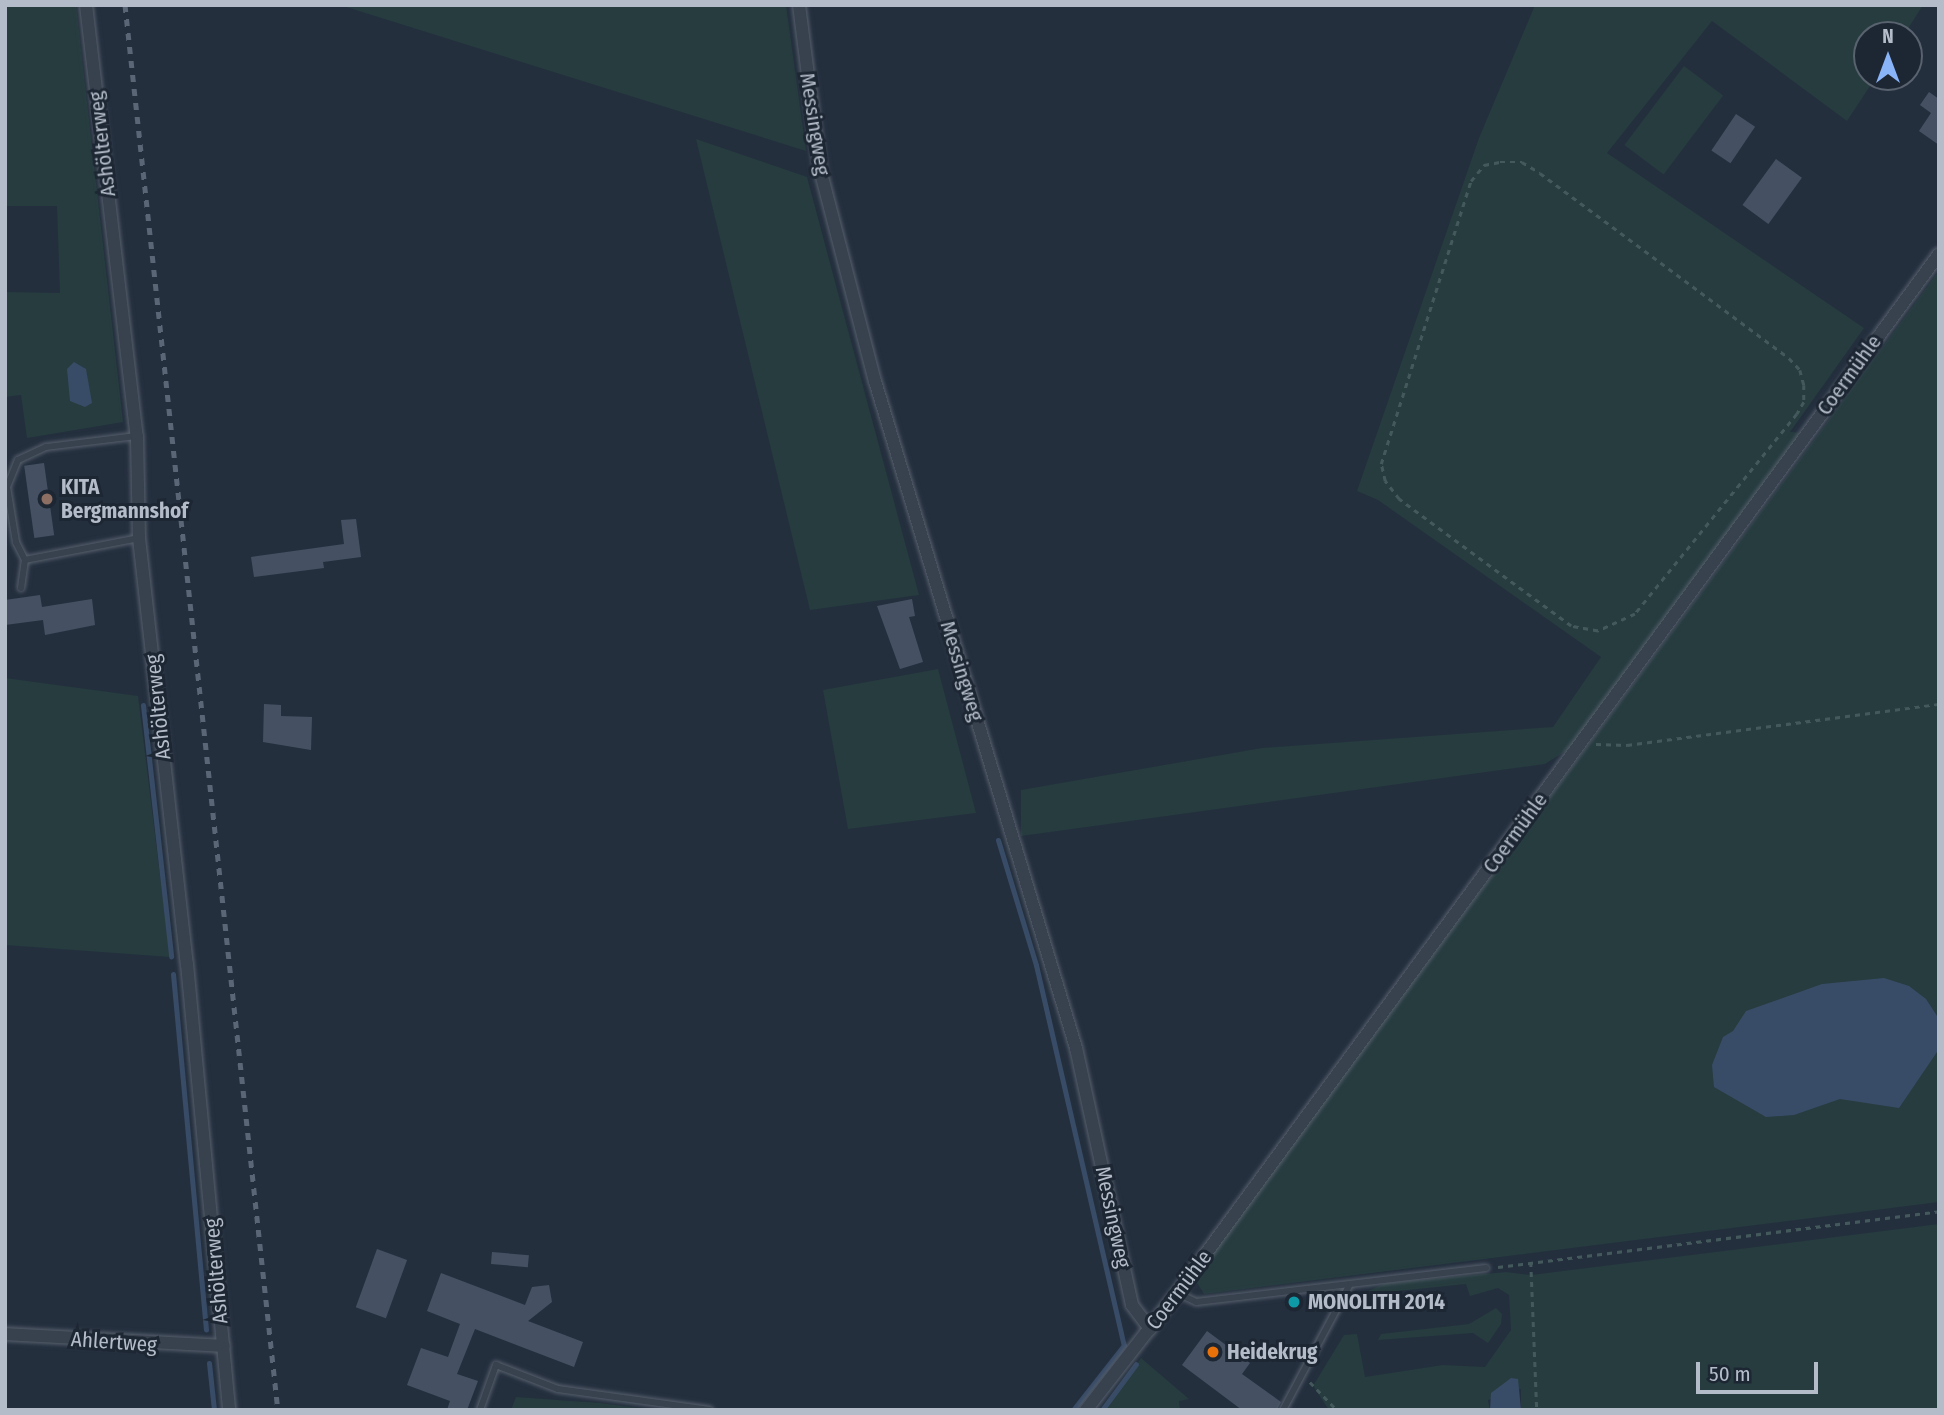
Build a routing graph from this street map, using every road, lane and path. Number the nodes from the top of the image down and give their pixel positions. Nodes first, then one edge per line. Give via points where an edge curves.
1 (86, 5) edge
2 (799, 5) edge
3 (1539, 173) joint
4 (1939, 254) edge
5 (137, 436) junction
6 (139, 538) junction
7 (25, 560) junction
8 (21, 588) dead end
9 (1939, 704) edge
10 (1582, 741) junction
11 (1939, 1210) edge
12 (1531, 1262) junction
13 (1486, 1268) joint
14 (1349, 1286) junction
15 (1177, 1293) junction
16 (1150, 1329) junction
17 (5, 1334) edge
18 (223, 1346) junction
19 (1303, 1374) junction
20 (229, 1410) edge
21 (480, 1410) edge
22 (710, 1410) edge
23 (1086, 1410) edge
24 (1283, 1410) edge
25 (1337, 1410) edge
26 (1537, 1410) edge

1 - 5 street, Ashölterweg
2 - 16 street, Messingweg via 820,169 875,381 1076,1048 1132,1305
3 - 3 path via 1789,358 1800,370 1804,385 1804,402 1797,414 1635,614 1598,631 1571,626 1399,499 1385,481 1381,464 1471,181 1484,165 1500,162 1522,162
4 - 10 street, Coermühle
5 - 6 street, Ashölterweg
5 - 7 lane via 46,447 18,460 7,487 16,542
6 - 7 lane
6 - 18 street, Ashölterweg via 186,951
7 - 8 lane
9 - 10 path via 1628,744
10 - 15 street, Coermühle
11 - 12 path
12 - 13 path
12 - 26 path
13 - 14 lane
14 - 15 lane via 1196,1302
14 - 19 lane
15 - 16 street, Coermühle
16 - 23 street, Coermühle
17 - 18 street, Ahlertweg
18 - 20 street, Ashölterweg
19 - 24 lane
19 - 25 path
21 - 22 lane via 496,1365 558,1388

